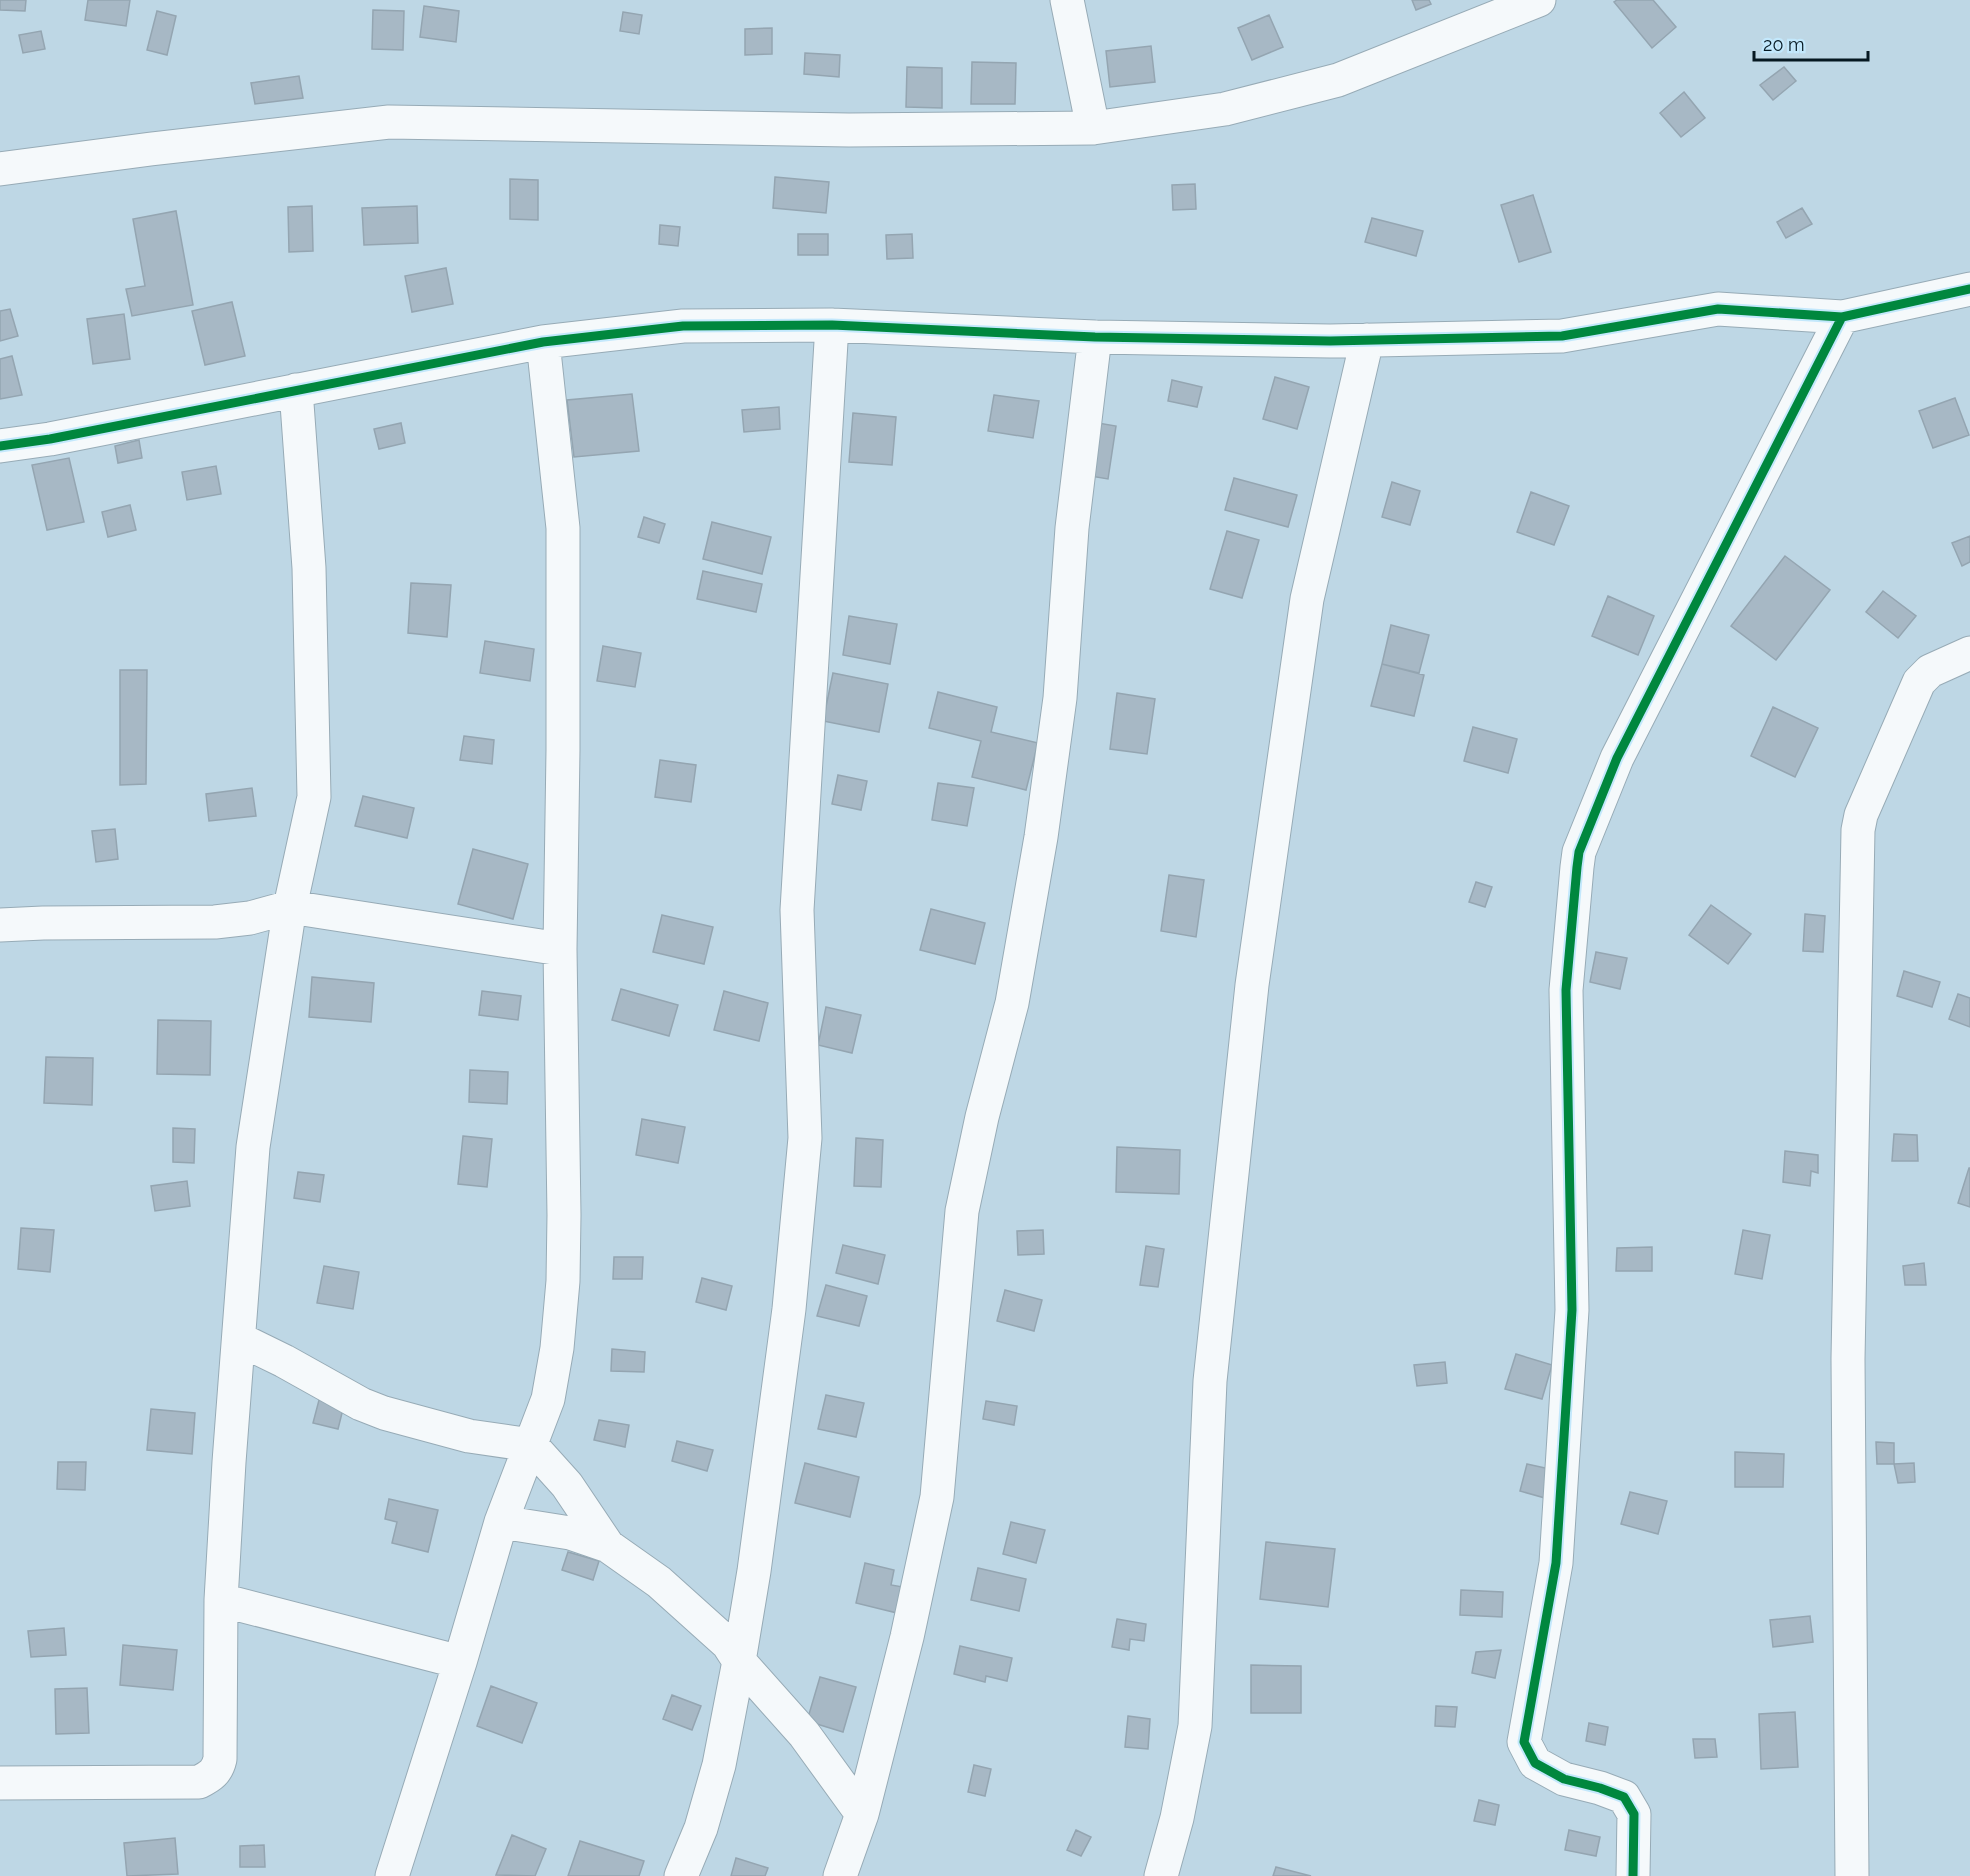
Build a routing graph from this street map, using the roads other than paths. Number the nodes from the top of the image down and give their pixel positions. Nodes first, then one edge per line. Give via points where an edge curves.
1 (1067, 0) edge
2 (1539, 0) edge
3 (1093, 128) junction
4 (0, 170) edge
5 (1970, 289) edge
6 (1842, 317) junction
7 (832, 325) junction
8 (1095, 338) junction
9 (1367, 340) junction
10 (543, 342) junction
11 (296, 390) junction
12 (0, 446) edge
13 (1970, 653) edge
14 (290, 907) junction
15 (0, 925) edge
16 (560, 949) junction
17 (239, 1339) junction
18 (531, 1445) junction
19 (501, 1522) junction
20 (608, 1546) junction
21 (221, 1600) junction
22 (739, 1661) junction
23 (460, 1662) junction
24 (0, 1783) edge
25 (862, 1814) junction
26 (392, 1876) edge
27 (681, 1876) edge
28 (840, 1876) edge
29 (1161, 1876) edge
30 (1633, 1876) edge
31 (1852, 1876) edge

1 - 3 street
2 - 3 street via 1338,80 1225,109
3 - 4 street via 849,130 389,122
5 - 6 street
6 - 9 street via 1718,309 1562,336
6 - 30 street via 1617,758 1579,852 1566,990 1571,1321 1556,1563 1524,1742 1535,1763 1564,1779 1624,1797 1634,1814
7 - 8 street
7 - 10 street via 683,326
7 - 22 street via 797,910 805,1138 789,1309
8 - 9 street
8 - 25 street via 1072,528 1059,710 1012,1003 962,1211 937,1497 907,1637
9 - 29 street via 1304,618 1252,985 1210,1381 1195,1726
10 - 11 street
10 - 16 street via 563,528
11 - 12 street
11 - 14 street via 309,568 314,797
13 - 31 street via 1930,671 1919,682 1858,830 1848,1359
14 - 15 street via 215,922
14 - 16 street
14 - 17 street via 254,1147
16 - 18 street via 563,1281 548,1399
17 - 18 street via 384,1413 469,1436
17 - 21 street
18 - 19 street
18 - 20 street via 567,1485
19 - 20 street via 570,1533
19 - 23 street
20 - 22 street via 659,1582 728,1644
21 - 23 street
21 - 24 street via 218,1770 199,1782
22 - 25 street via 804,1734
22 - 27 street via 718,1765 701,1828
23 - 26 street
25 - 28 street

